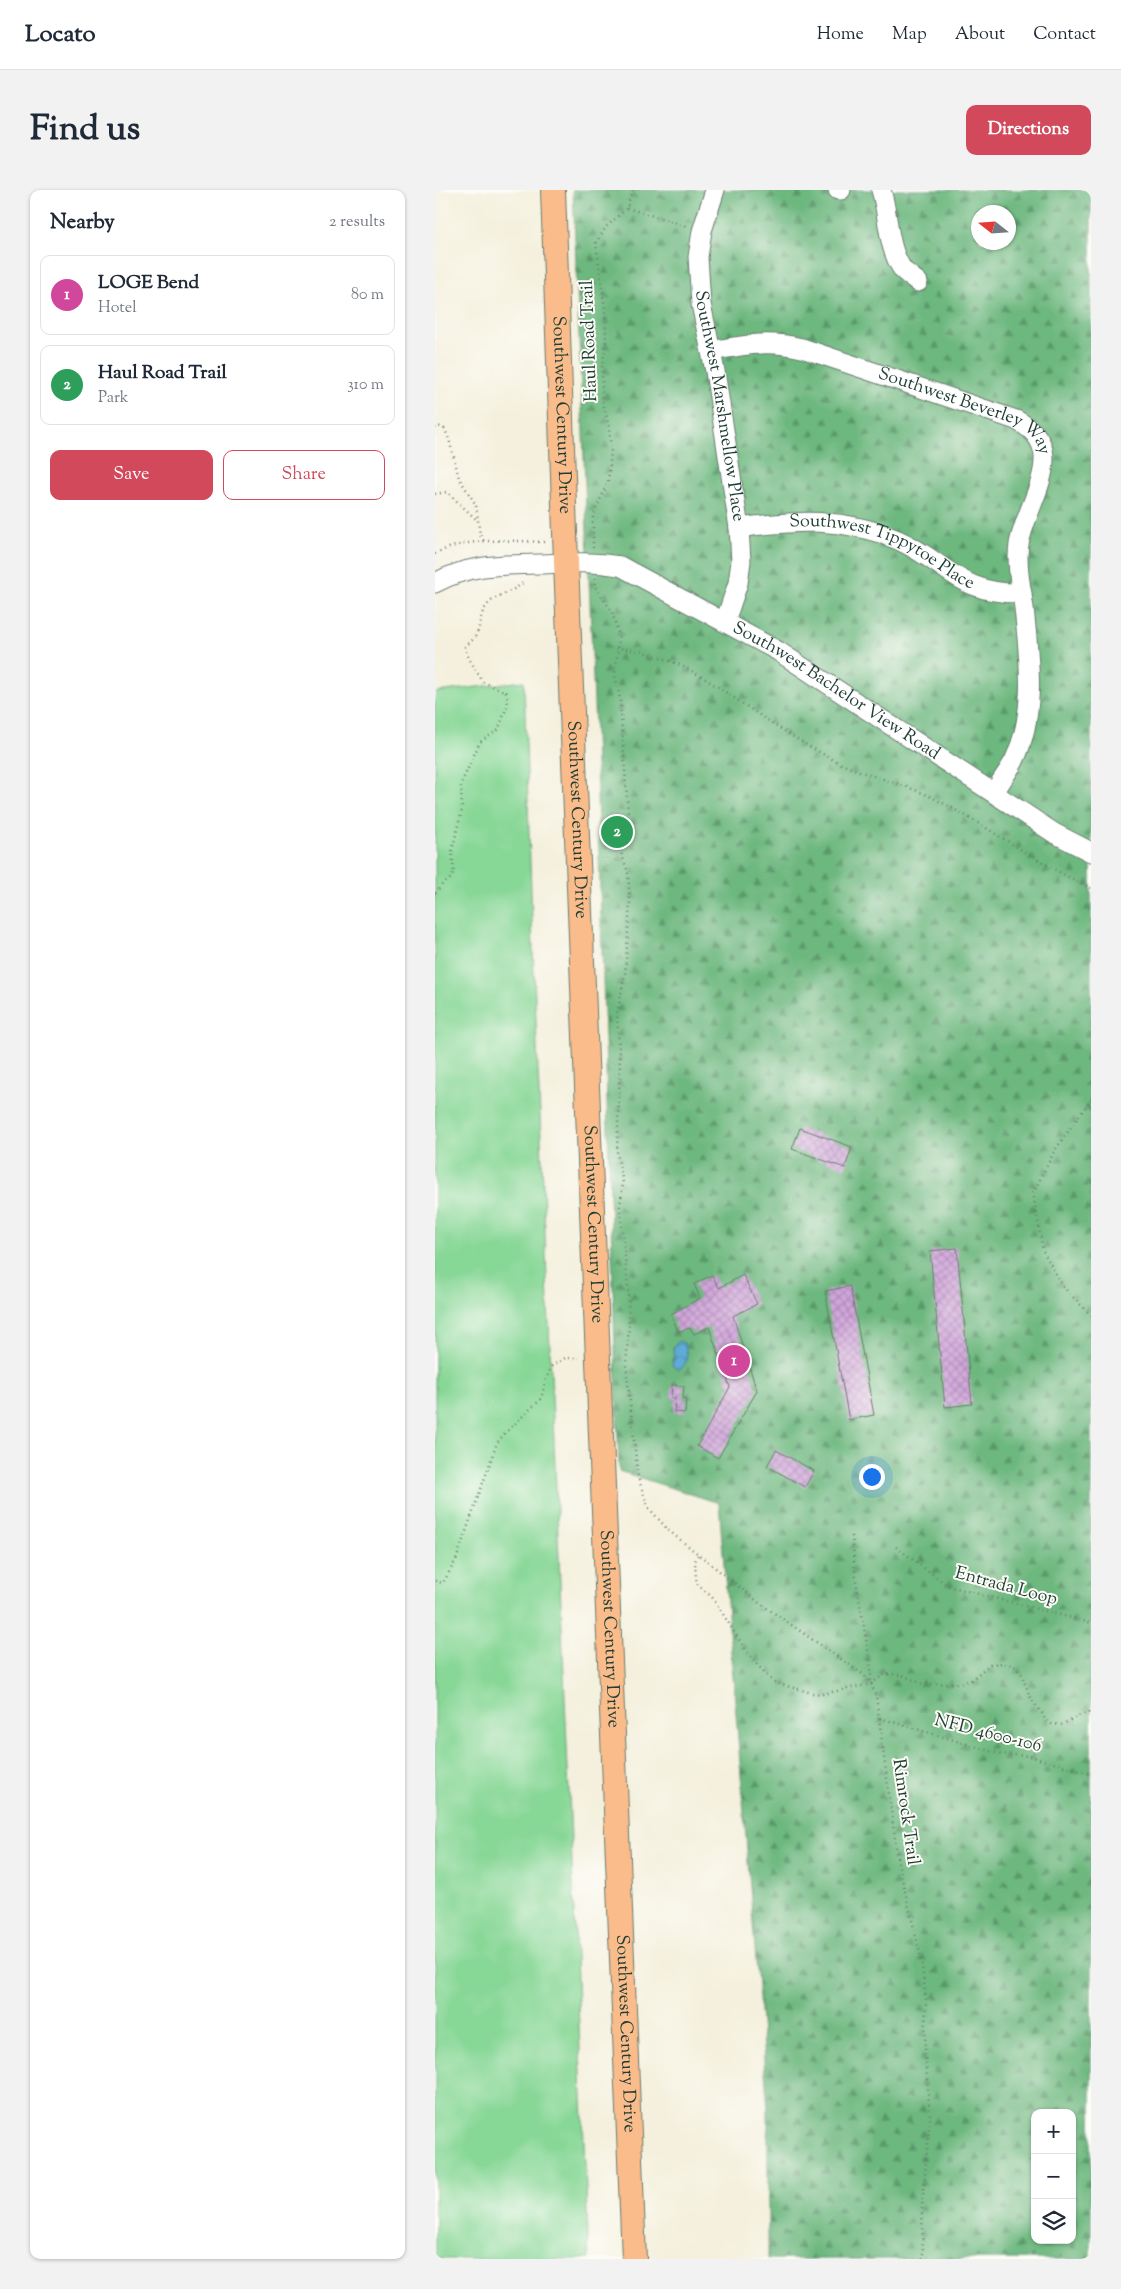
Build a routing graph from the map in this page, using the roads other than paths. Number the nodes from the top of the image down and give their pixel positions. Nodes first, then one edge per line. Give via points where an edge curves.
1 (553, 190) edge
2 (715, 190) edge
3 (881, 190) edge
4 (918, 282) dead end
5 (711, 351) junction
6 (739, 528) junction
7 (566, 553) junction
8 (435, 584) edge
9 (1022, 593) junction
10 (725, 622) junction
11 (994, 793) junction
12 (1091, 852) edge
13 (634, 2259) edge

1 - 7 main road, Southwest Century Drive
2 - 5 street, Southwest Marshmellow Place via 702,231 698,257 701,304
3 - 4 street via 894,252 903,270
5 - 6 street, Southwest Marshmellow Place
5 - 9 street, Southwest Beverley Way via 759,342 781,343 1029,426 1040,438 1044,456 1019,544
6 - 9 street, Southwest Tippytoe Place via 796,521 827,521 853,526 899,540 962,581 997,593
6 - 10 street, Southwest Marshmellow Place via 739,583
7 - 8 street, Southwest Bachelor View Road via 538,564 505,563 454,573
7 - 10 street, Southwest Bachelor View Road via 593,553
7 - 13 main road, Southwest Century Drive
9 - 11 street, Southwest Beverley Way via 1030,663 1027,719 1014,761
10 - 11 street, Southwest Bachelor View Road via 778,651
11 - 12 street, Southwest Bachelor View Road via 1054,833

